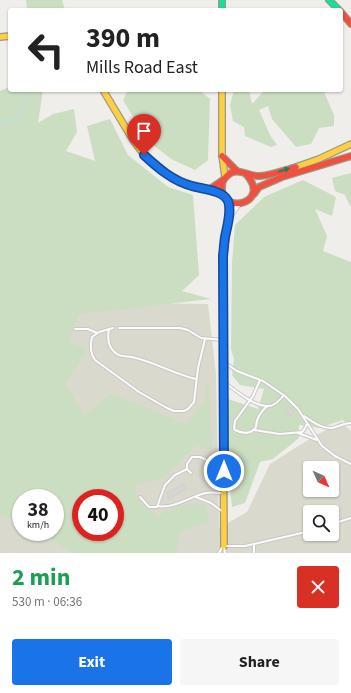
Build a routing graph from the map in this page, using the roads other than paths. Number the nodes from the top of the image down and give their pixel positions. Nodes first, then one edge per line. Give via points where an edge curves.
1 (329, 0) edge
2 (337, 8) edge
3 (343, 15) edge
4 (351, 24) edge
5 (104, 92) edge
6 (222, 92) edge
7 (351, 144) edge
8 (222, 156) junction
9 (351, 156) edge
10 (237, 171) junction
11 (246, 174) junction
12 (224, 179) junction
13 (210, 189) junction
14 (251, 197) junction
15 (226, 198) junction
16 (239, 204) junction
17 (229, 218) junction
18 (114, 328) dead end
19 (119, 328) dead end
20 (75, 329) dead end
21 (109, 329) junction
22 (97, 333) junction
23 (205, 339) junction
24 (224, 340) junction
25 (224, 362) junction
26 (196, 379) junction
27 (260, 380) junction
28 (224, 382) junction
29 (284, 395) junction
30 (250, 400) junction
31 (267, 406) junction
32 (303, 415) junction
33 (308, 423) junction
34 (351, 423) edge
35 (254, 430) junction
36 (297, 432) junction
37 (318, 441) junction
38 (224, 460) junction
39 (351, 464) edge
40 (187, 468) junction
41 (191, 473) dead end
42 (224, 493) junction
43 (196, 496) junction
44 (140, 497) dead end
45 (158, 506) junction
46 (224, 513) junction
47 (351, 518) edge
48 (339, 522) edge
49 (303, 533) edge
50 (254, 544) junction
51 (224, 546) junction
52 (219, 553) edge
53 (225, 553) edge
54 (254, 553) edge

1 - 2 main road
3 - 4 main road
5 - 13 main road via 144,155 173,179 191,186
6 - 8 main road
11 -> 7 main road via 260,177 325,157
8 - 10 main road
8 - 12 main road
9 - 14 main road via 282,177 259,187
10 - 11 main road
10 - 12 main road
11 - 14 main road via 254,187
12 - 13 main road
12 - 15 main road via 222,191
13 - 15 main road
14 - 16 main road
15 - 16 main road
15 - 17 main road
16 - 17 street
17 - 24 main road via 223,256
18 - 21 lane
19 - 23 lane via 180,328
20 - 22 lane via 88,329
21 - 22 lane
21 - 26 lane via 109,344 118,355 154,363
22 - 26 lane via 92,337 90,348 95,360 130,386 167,408 180,412 188,409 194,402
23 - 24 lane
23 - 26 lane
24 - 25 main road
25 - 27 lane via 237,371
25 - 28 main road
27 - 29 lane
27 - 30 lane
28 - 30 lane
28 - 38 main road
29 - 31 lane via 273,405
29 - 32 lane
30 - 31 lane
30 - 35 lane via 235,421 234,428 245,433
31 - 35 lane via 257,419
32 - 33 lane
32 - 34 lane via 320,426 329,428
33 - 36 lane via 304,430
33 - 37 lane
35 - 36 lane via 275,433
36 - 37 lane
37 - 39 lane via 328,452
38 - 40 lane via 211,462 195,456 188,460
38 - 42 main road
40 - 41 lane
40 - 45 lane via 165,485
42 - 43 lane
42 - 46 main road
43 - 45 lane via 168,506
43 - 46 lane
44 - 45 lane via 149,507
46 - 51 main road
47 - 48 lane
49 - 50 lane
50 - 51 lane via 240,547
50 - 54 lane
51 - 52 lane
51 - 53 lane

